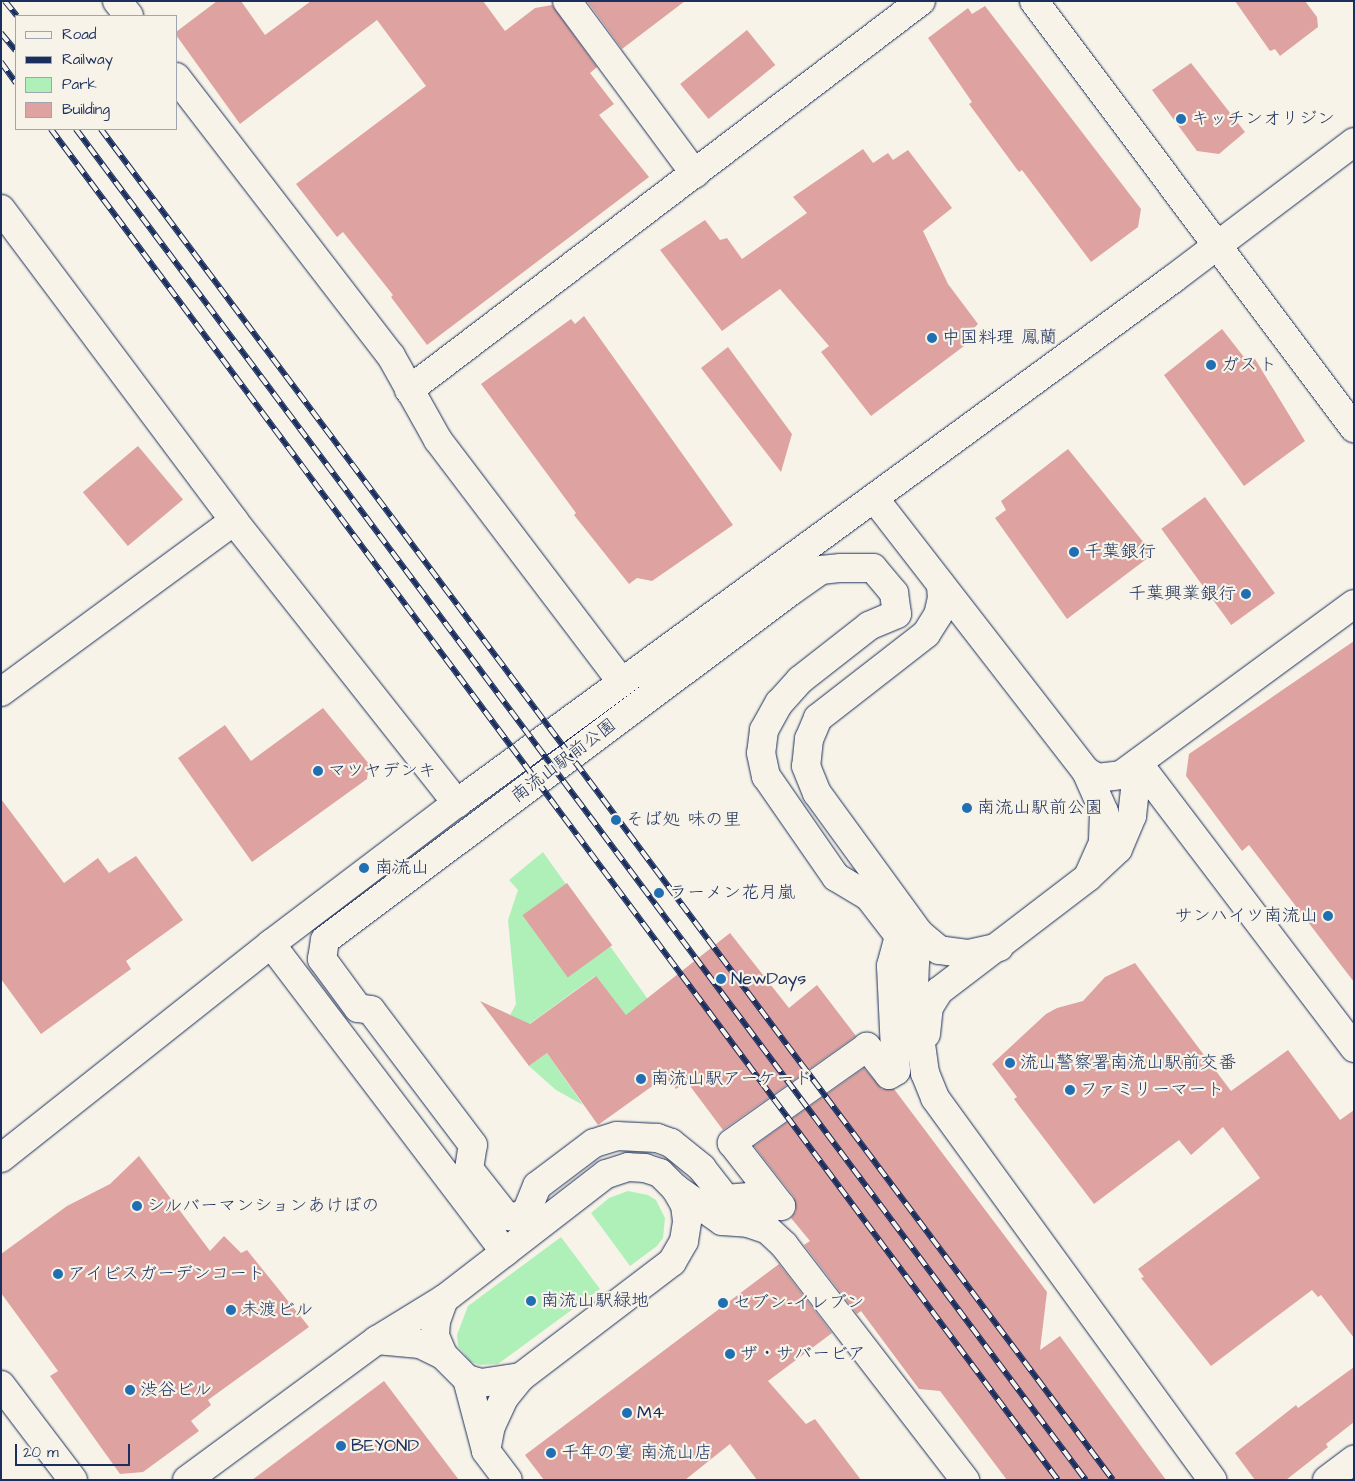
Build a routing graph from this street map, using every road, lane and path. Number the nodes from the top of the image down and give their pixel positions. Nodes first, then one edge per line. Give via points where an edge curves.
1 (117, 1) edge
2 (566, 1) edge
3 (921, 1) edge
4 (1034, 1) edge
5 (128, 15) edge
6 (178, 80) edge
7 (1354, 142) edge
8 (695, 174) junction
9 (1, 209) edge
10 (1217, 247) junction
11 (409, 390) junction
12 (1354, 428) edge
13 (874, 498) junction
14 (234, 521) junction
15 (941, 585) junction
16 (1354, 604) edge
17 (926, 634) junction
18 (983, 639) junction
19 (621, 681) junction
20 (1, 692) edge
21 (1138, 764) junction
22 (1086, 771) junction
23 (457, 803) junction
24 (1088, 877) junction
25 (920, 934) junction
26 (271, 944) junction
27 (999, 947) junction
28 (1354, 1048) edge
29 (924, 1074) junction
30 (1, 1158) edge
31 (675, 1188) junction
32 (772, 1203) joint
33 (722, 1221) junction
34 (505, 1252) junction
35 (672, 1262) junction
36 (444, 1299) junction
37 (377, 1340) junction
38 (443, 1355) junction
39 (522, 1377) junction
40 (467, 1379) junction
41 (1, 1385) edge
42 (486, 1451) junction
43 (1354, 1460) edge
44 (73, 1480) edge
45 (187, 1480) edge
46 (508, 1480) edge
47 (965, 1480) edge
48 (1213, 1480) edge
49 (1327, 1480) edge

1 - 5 street
2 - 8 street
3 - 8 street
4 - 10 street
6 - 11 street via 391,356
7 - 10 street
8 - 11 street
9 - 14 street
10 - 12 street
10 - 13 street
11 - 19 street via 438,440
13 - 15 street
13 - 19 street
14 - 20 street
14 - 23 street
15 - 17 street via 938,615
15 - 18 street
16 - 21 street
17 - 18 street via 944,628 963,630
17 - 25 street via 818,718 809,739 806,766 817,793
18 - 22 street
19 - 23 street
21 - 22 street via 1121,775 1106,778 1097,778
21 - 24 street via 1132,816 1118,849
21 - 28 street
22 - 24 street via 1104,812 1103,843
23 - 26 street
24 - 27 street
25 - 27 street via 939,950 969,954
25 - 29 street via 914,993
26 - 30 street
26 - 34 street
27 - 29 street via 939,991 929,1007
29 - 48 street via 935,1098
31 - 33 street
31 - 34 street via 660,1173 644,1168 628,1167 606,1174
31 - 35 street via 685,1205 687,1221 684,1241
32 - 32 street, 南流山駅前公園 via 781,1206 732,1143 867,1047 889,1075 896,1071 891,966 899,936 869,897 836,878 766,776 761,753 764,730 779,703 800,680 869,626 898,614 894,592 873,568 821,570 325,940 322,950 322,959 358,1008 371,1010 473,1144 469,1169 506,1216 517,1217 527,1210 537,1186 594,1143 617,1136 656,1138 671,1143 702,1168 726,1199 749,1197
33 - 35 street
33 - 47 street via 768,1230 784,1245
34 - 36 street
35 - 39 street
36 - 37 street
36 - 38 street via 436,1321 435,1336
37 - 38 street via 420,1344
37 - 45 street
38 - 40 street
39 - 40 street via 481,1384
39 - 42 street via 504,1398 491,1426
40 - 42 street
41 - 44 street
42 - 46 street
43 - 49 street

